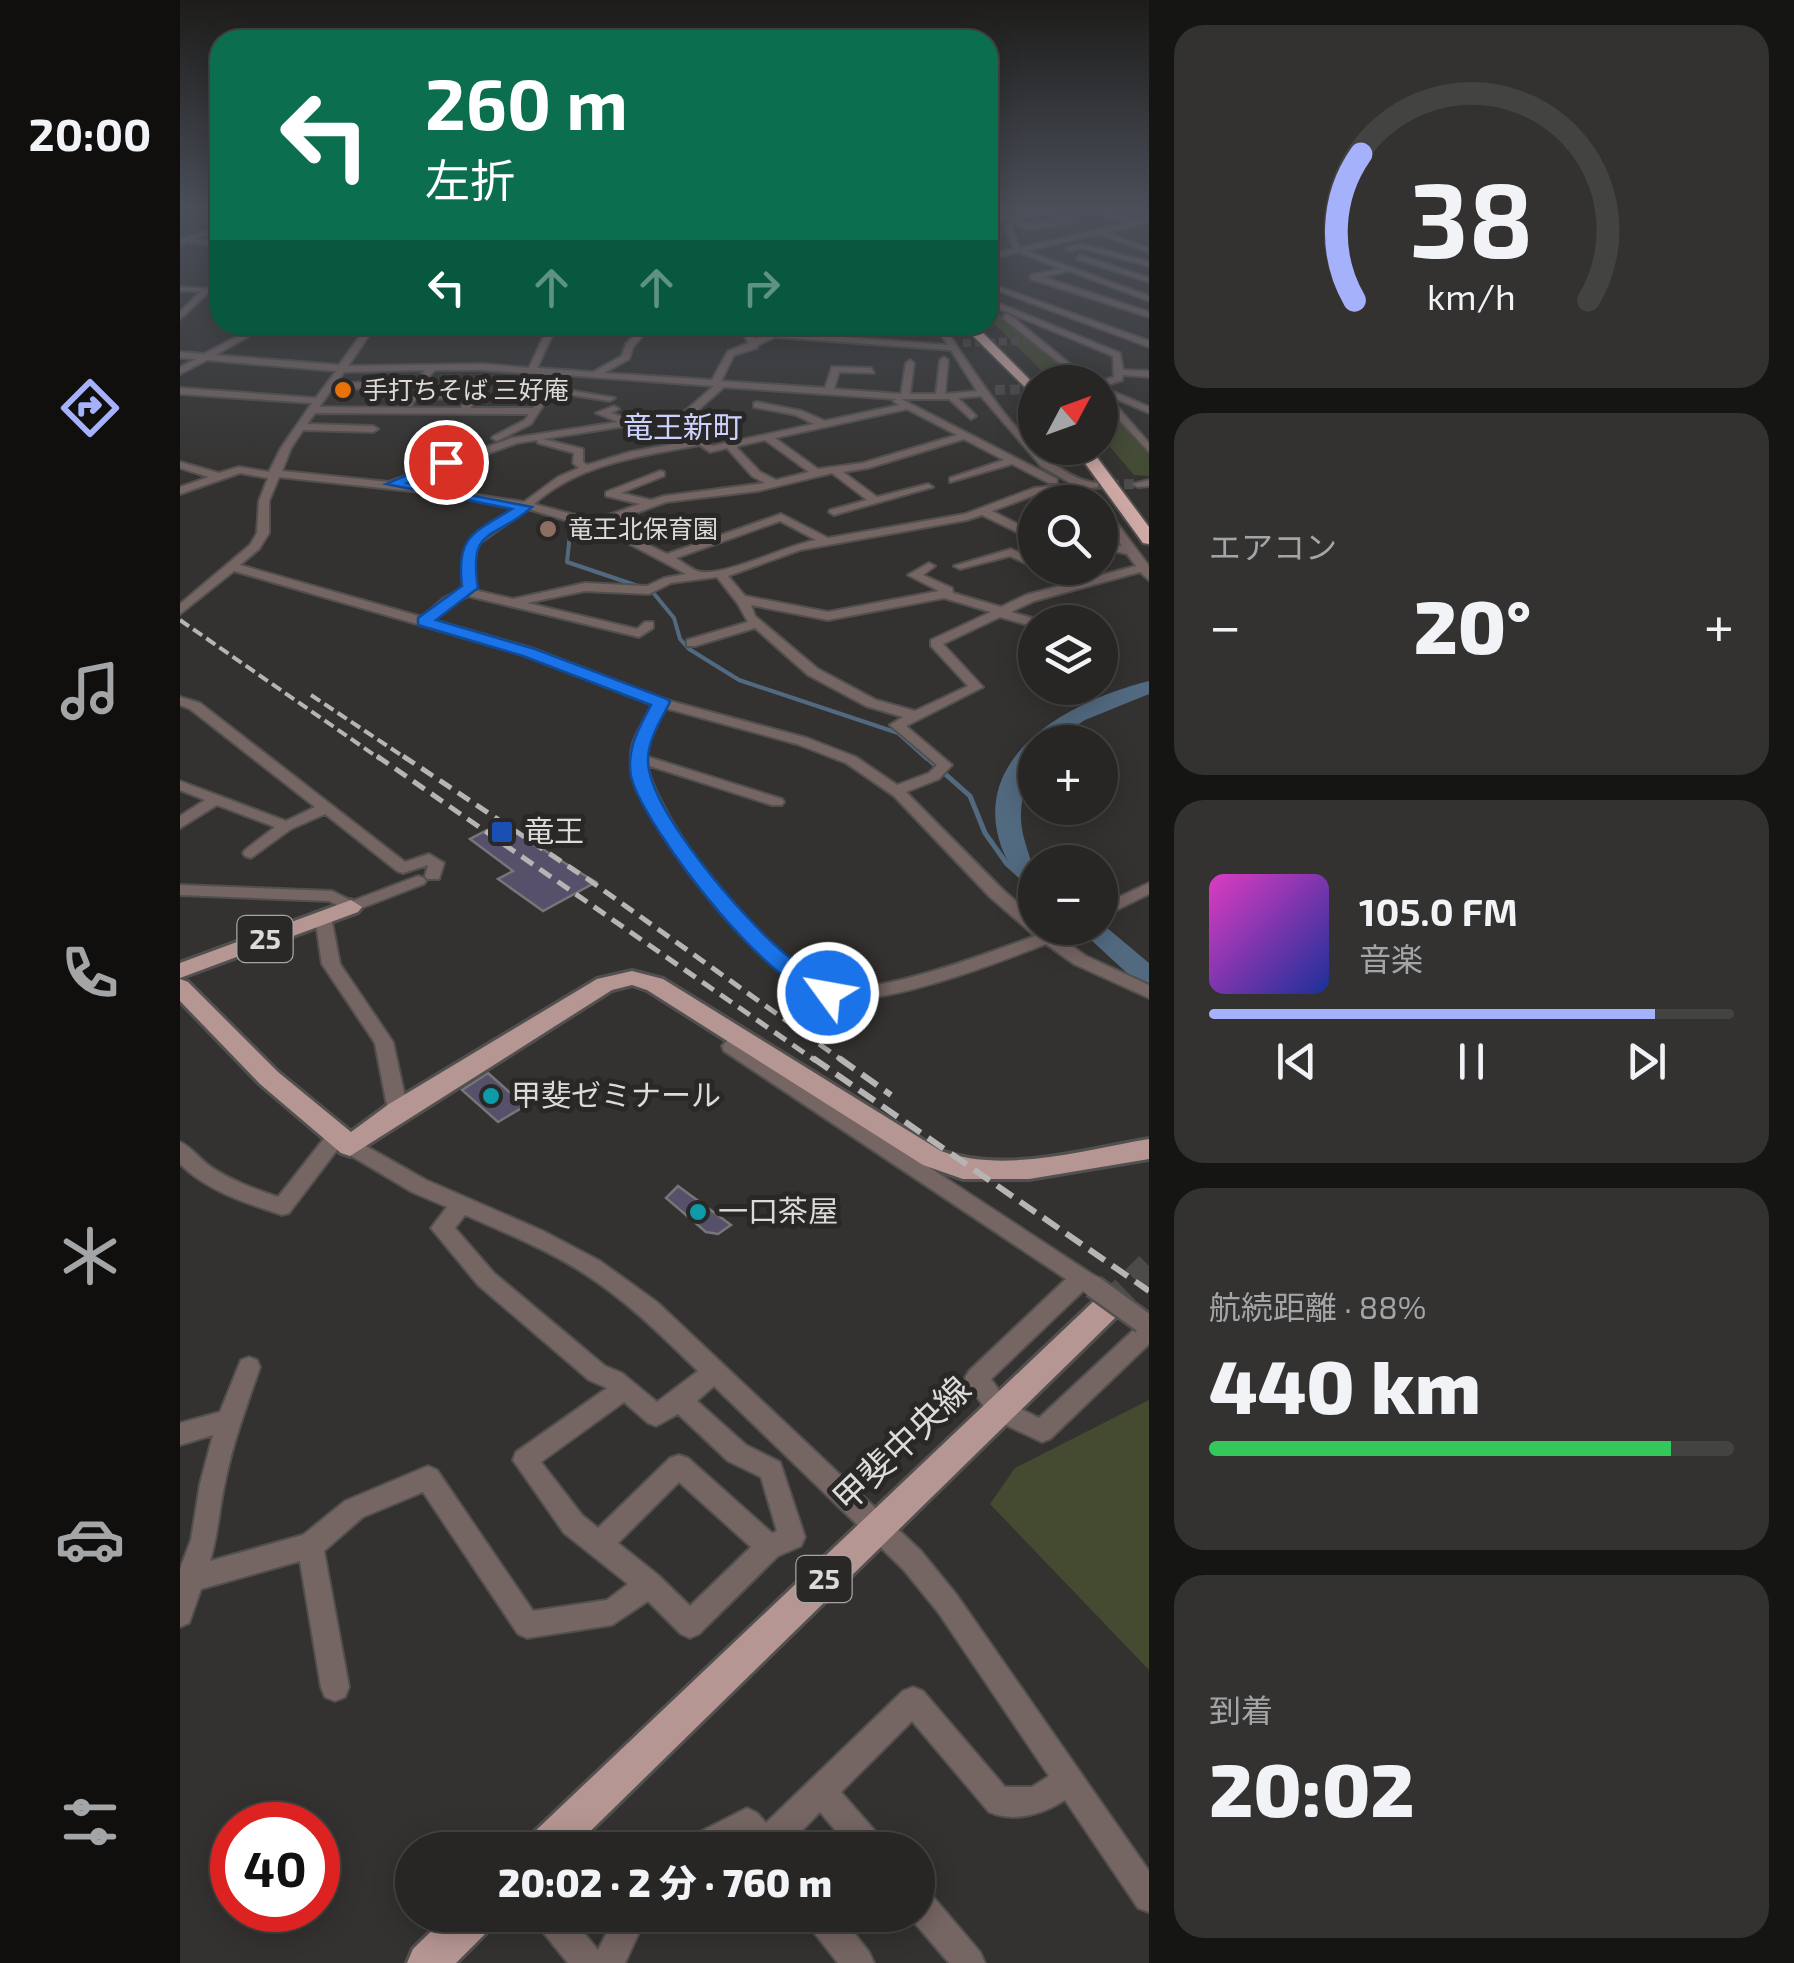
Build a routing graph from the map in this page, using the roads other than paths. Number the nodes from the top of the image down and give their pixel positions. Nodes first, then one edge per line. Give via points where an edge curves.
1 (1033, 302) edge
2 (1107, 302) edge
3 (998, 307) edge
4 (998, 312) edge
5 (1149, 316) edge
6 (241, 335) edge
7 (365, 335) edge
8 (548, 335) edge
9 (639, 335) edge
10 (749, 335) edge
11 (778, 335) joint
12 (947, 335) edge
13 (978, 335) edge
14 (989, 335) edge
15 (1149, 344) edge
16 (955, 345) junction
17 (754, 346) junction
18 (180, 355) edge
19 (212, 355) junction
20 (944, 360) dead end
21 (910, 363) dead end
22 (1020, 365) edge
23 (1065, 365) edge
24 (432, 366) junction
25 (340, 368) junction
26 (532, 370) junction
27 (180, 371) edge
28 (1120, 372) junction
29 (561, 373) junction
30 (1149, 374) edge
31 (594, 375) junction
32 (1018, 376) edge
33 (1118, 379) edge
34 (719, 384) junction
35 (328, 386) junction
36 (547, 389) junction
37 (180, 391) edge
38 (987, 391) junction
39 (828, 392) junction
40 (866, 394) junction
41 (945, 397) junction
42 (1118, 398) edge
43 (1149, 398) edge
44 (906, 402) junction
45 (1126, 402) junction
46 (757, 405) dead end
47 (1149, 410) edge
48 (536, 411) junction
49 (694, 411) junction
50 (1118, 411) edge
51 (309, 413) junction
52 (971, 416) dead end
53 (350, 417) dead end
54 (631, 423) junction
55 (824, 425) junction
56 (373, 429) dead end
57 (967, 434) junction
58 (767, 436) junction
59 (526, 438) junction
60 (704, 441) junction
61 (734, 444) junction
62 (1149, 449) edge
63 (471, 454) junction
64 (1014, 460) junction
65 (180, 465) edge
66 (1095, 465) edge
67 (1107, 465) edge
68 (583, 466) junction
69 (834, 470) junction
70 (816, 473) junction
71 (274, 474) junction
72 (660, 474) dead end
73 (218, 476) junction
74 (954, 480) dead end
75 (392, 484) junction
76 (775, 484) junction
77 (1060, 485) edge
78 (1088, 485) tunnel mouth
79 (928, 487) dead end
80 (180, 491) edge
81 (1018, 498) edge
82 (875, 501) junction
83 (651, 504) junction
84 (525, 507) junction
85 (834, 512) dead end
86 (984, 512) junction
87 (1149, 518) edge
88 (594, 524) junction
89 (1018, 529) edge
90 (1118, 531) edge
91 (1149, 539) edge
92 (829, 543) junction
93 (1118, 549) edge
94 (1134, 552) junction
95 (1018, 556) edge
96 (666, 558) junction
97 (930, 566) dead end
98 (960, 566) dead end
99 (234, 567) junction
100 (1146, 572) edge
101 (720, 573) junction
102 (696, 576) junction
103 (466, 592) junction
104 (944, 594) junction
105 (740, 598) junction
106 (513, 603) junction
107 (180, 610) edge
108 (999, 612) junction
109 (1018, 618) edge
110 (424, 622) junction
111 (756, 624) junction
112 (649, 626) dead end
113 (691, 643) dead end
114 (180, 701) edge
115 (661, 702) junction
116 (916, 716) junction
117 (638, 758) junction
118 (180, 785) edge
119 (896, 790) junction
120 (216, 799) junction
121 (777, 802) dead end
122 (326, 808) junction
123 (180, 823) edge
124 (286, 826) junction
125 (250, 853) dead end
126 (1149, 888) edge
127 (180, 890) edge
128 (1118, 904) edge
129 (351, 907) junction
130 (1018, 912) edge
131 (324, 917) junction
132 (1018, 939) edge
133 (1059, 945) edge
134 (180, 971) edge
135 (180, 987) edge
136 (1149, 992) edge
137 (741, 1038) junction
138 (398, 1111) junction
139 (344, 1141) junction
140 (1149, 1149) edge
141 (180, 1150) edge
142 (463, 1203) junction
143 (1093, 1291) junction
144 (1147, 1326) edge
145 (249, 1368) dead end
146 (715, 1371) junction
147 (624, 1390) junction
148 (680, 1402) junction
149 (998, 1410) junction
150 (229, 1420) junction
151 (180, 1434) edge
152 (878, 1528) junction
153 (599, 1544) junction
154 (310, 1546) junction
155 (769, 1547) junction
156 (185, 1582) edge
157 (649, 1584) junction
158 (180, 1614) edge
159 (335, 1687) dead end
160 (1070, 1780) junction
161 (820, 1791) junction
162 (563, 1832) edge
163 (730, 1832) edge
164 (754, 1832) edge
165 (781, 1832) edge
166 (855, 1832) edge
167 (1149, 1897) edge
168 (935, 1924) edge
169 (459, 1932) edge
170 (563, 1932) edge
171 (624, 1932) edge
172 (833, 1932) edge
173 (427, 1963) edge
174 (588, 1963) edge
175 (608, 1963) edge
176 (858, 1963) edge
177 (969, 1963) edge

1 - 15 street
2 - 5 street
3 - 28 street via 1117,355
4 - 23 street
6 - 19 street
7 - 25 street
8 - 26 street
9 - 31 street via 626,357
10 - 17 street
11 - 16 street
11 - 17 street
12 - 16 street
13 - 32 highway
14 - 22 highway
16 - 38 street
17 - 34 street via 731,353
18 - 19 street
19 - 25 street
19 - 27 street
20 - 41 street
21 - 44 street
24 - 25 street
24 - 26 street
24 - 35 street via 418,385
25 - 35 street
26 - 29 street
28 - 30 street
28 - 33 street
29 - 31 street
29 - 36 street
31 - 34 street
34 - 39 street
34 - 49 street
35 - 51 street
36 - 48 street
36 - 54 street via 612,403 601,414
37 - 51 street
38 - 41 street
38 - 78 street via 1045,464
39 - 40 street
39 - 40 street via 835,369 872,368
40 - 44 street
41 - 44 street
41 - 52 street
42 - 45 street
43 - 45 street
44 - 55 street
44 - 57 street
45 - 47 street
46 - 55 street
48 - 51 street
48 - 63 street
49 - 54 street
49 - 60 street via 694,432
50 - 62 street
51 - 53 street
51 - 56 street
51 - 71 street
54 - 59 street
55 - 58 street
57 - 64 street
57 - 69 street
58 - 61 street
58 - 70 street
59 - 63 street
59 - 68 street via 579,452
60 - 61 street via 710,449
60 - 68 street
61 - 76 street via 745,465
63 - 75 street
64 - 74 street
64 - 77 street
65 - 73 street
66 - 91 highway
67 - 87 highway
68 - 84 street
69 - 70 street
69 - 82 street
70 - 76 street
71 - 73 street via 239,470
71 - 75 street
71 - 99 street via 263,533
72 - 83 street via 610,494
73 - 80 street
75 - 84 street
76 - 83 street
79 - 82 street
81 - 86 street
82 - 85 street
83 - 88 street
84 - 88 street
84 - 103 street via 473,540
86 - 89 street
86 - 92 street
88 - 96 street
90 - 94 street
92 - 96 street via 781,518
92 - 101 street via 796,546
93 - 94 street
94 - 100 street
95 - 98 street via 1011,552
96 - 102 street
97 - 104 street via 914,574 943,587
99 - 107 street
99 - 110 street
100 - 108 street via 1030,598
101 - 102 street
101 - 105 street
102 - 106 street via 652,589 585,588
103 - 106 street
103 - 110 street
104 - 105 street via 828,616
104 - 108 street
105 - 111 street
106 - 112 street via 603,628 639,633
108 - 109 street
108 - 116 street via 936,643 976,687
110 - 115 street via 529,652
111 - 113 street
111 - 116 street via 826,680
114 - 122 street
115 - 117 street
115 - 119 street via 802,741 850,760
116 - 119 street via 897,725 941,770
117 - 121 street
117 - 132 street via 661,823 681,852 758,942 828,993 900,986
118 - 120 street
119 - 130 street
120 - 123 street
120 - 124 street
122 - 124 street
122 - 129 street via 403,868 429,858 436,863 425,879
124 - 125 street
126 - 128 street
127 - 129 street via 332,896
129 - 131 main road, 25
131 - 134 main road, 25
131 - 138 street via 331,964 384,1042
133 - 136 street
135 - 139 main road via 269,1078
137 - 138 main road via 655,984 621,978
137 - 140 main road via 932,1158 963,1170 1060,1166
137 - 143 street via 731,1046
138 - 139 main road
139 - 141 street via 282,1207 230,1187
139 - 142 street via 419,1186
142 - 146 street via 592,1267
142 - 147 street via 442,1228 486,1279
143 - 144 street, bridge
143 - 149 main road, 甲斐中央線 / 25
144 - 149 street via 1042,1431
145 - 150 street
146 - 148 street
146 - 152 street
147 - 148 street via 656,1415
147 - 153 street via 526,1460 573,1524
148 - 155 street via 737,1454 771,1470 792,1537
149 - 152 main road, 甲斐中央線 / 25
150 - 151 street
150 - 156 street via 204,1540
152 - 160 street via 948,1604
152 - 162 main road, 甲斐中央線 / 25
153 - 155 street via 679,1466
153 - 157 street
154 - 156 street
154 - 157 street via 354,1509 428,1478 528,1625 612,1612
154 - 159 street
155 - 157 street via 690,1625
156 - 158 street
160 - 161 street via 1036,1801 999,1802 913,1701
160 - 167 street
161 - 165 street
161 - 166 street
163 - 164 street via 747,1823
168 - 177 street
169 - 173 main road
170 - 174 street
171 - 175 street
172 - 176 street

